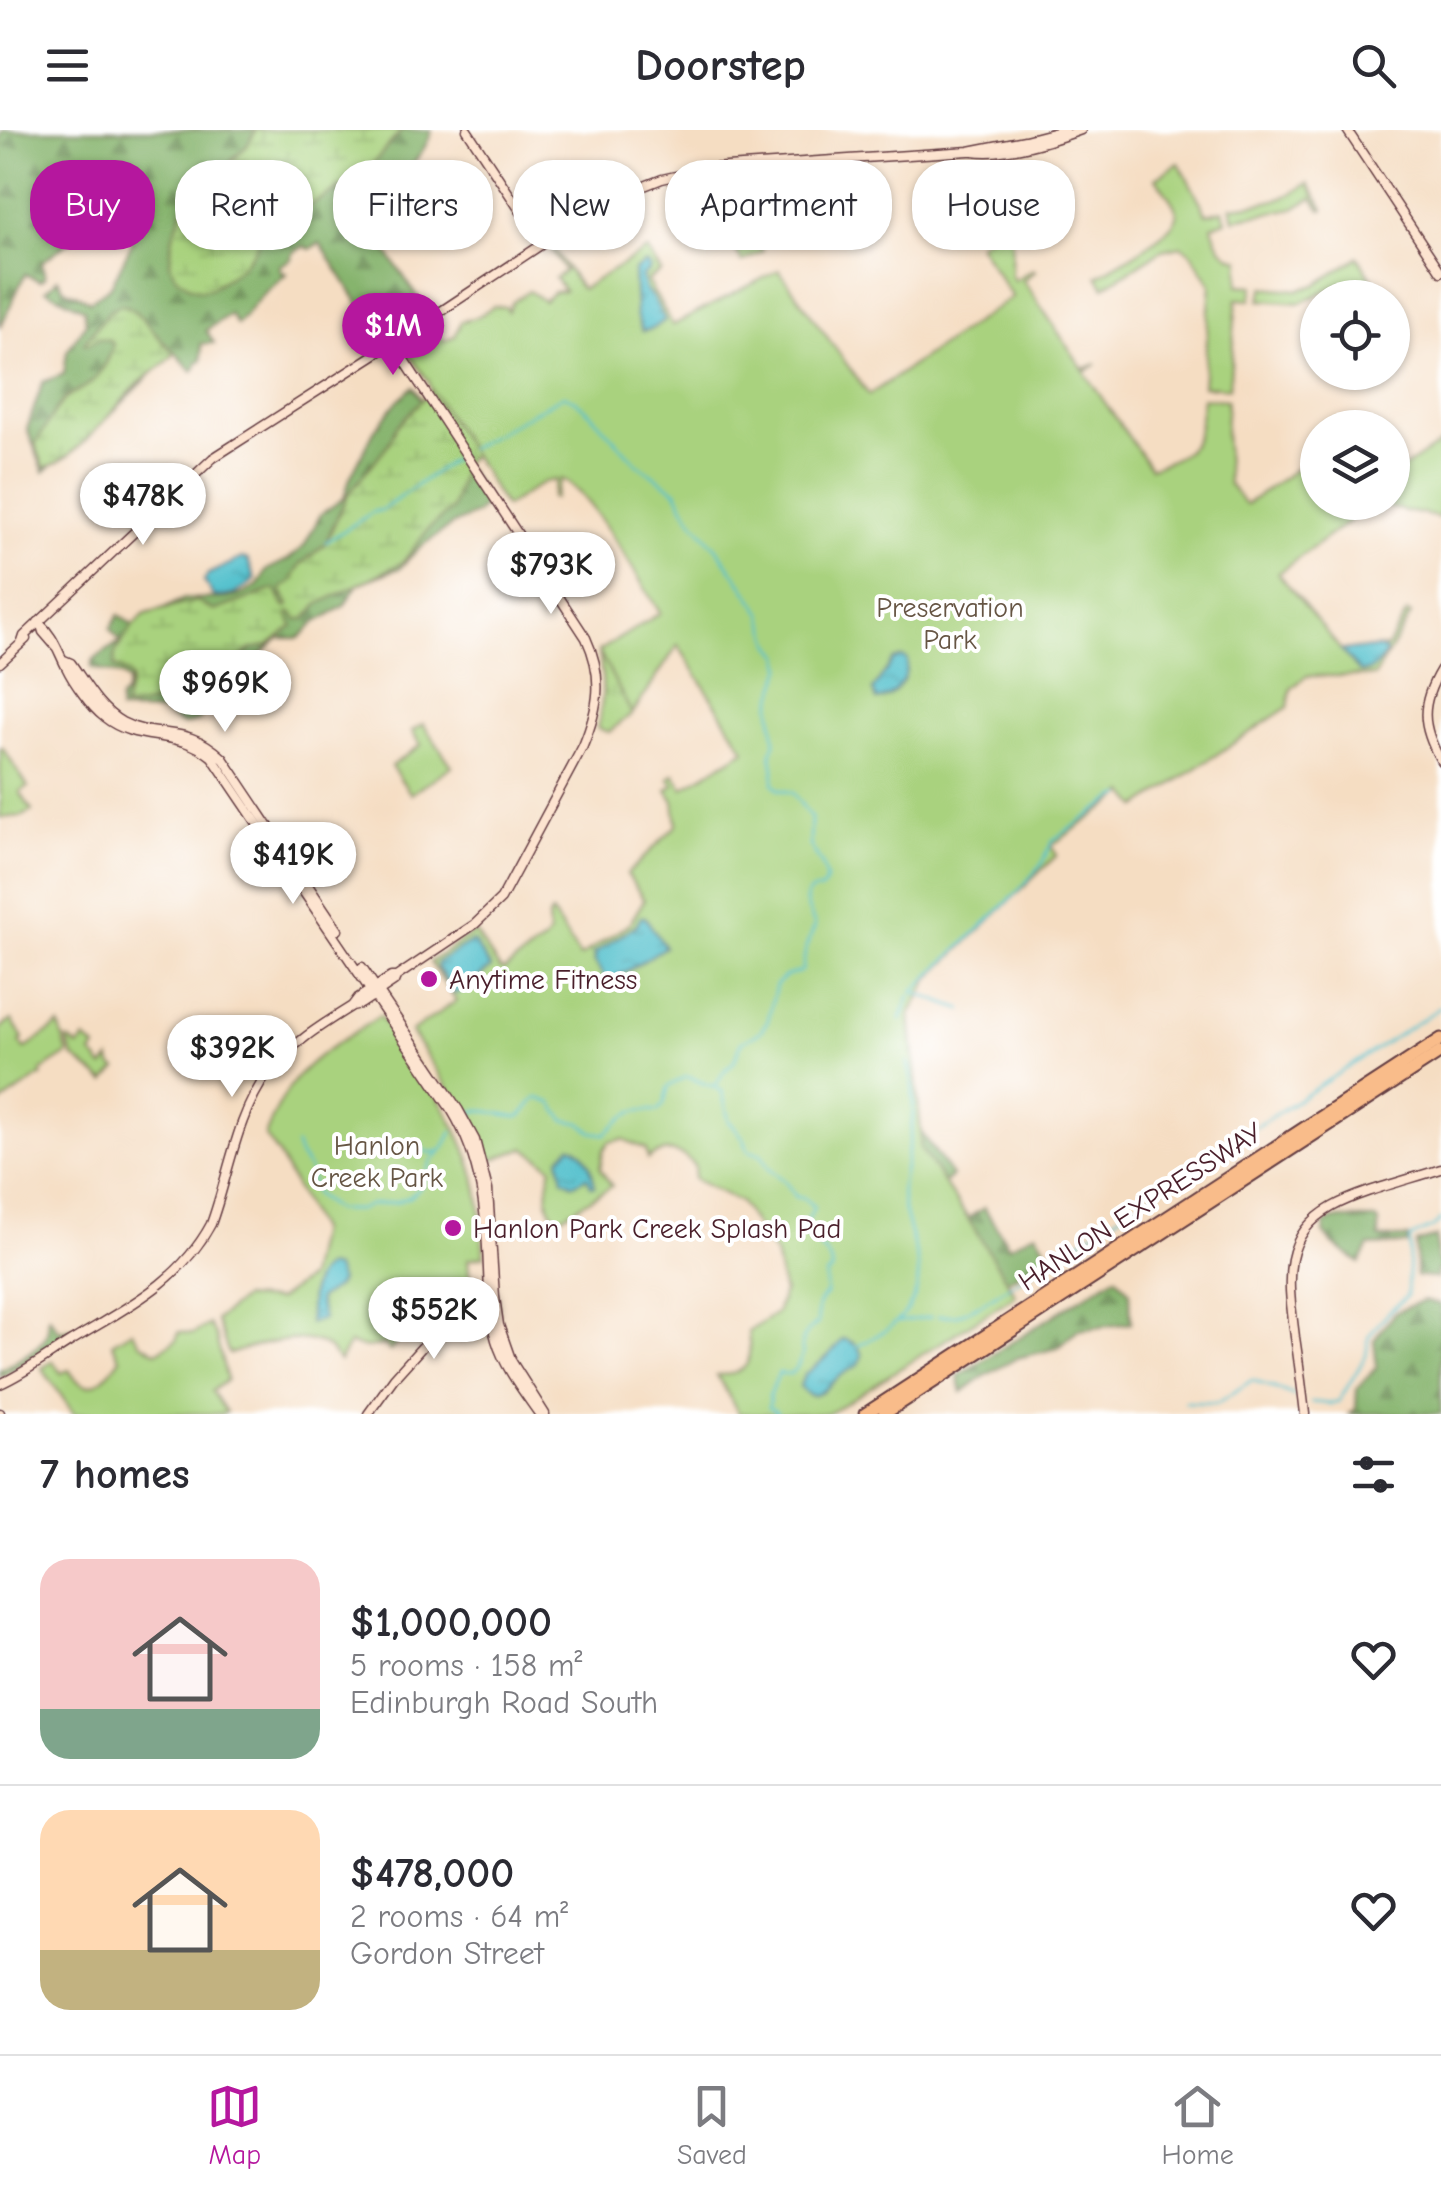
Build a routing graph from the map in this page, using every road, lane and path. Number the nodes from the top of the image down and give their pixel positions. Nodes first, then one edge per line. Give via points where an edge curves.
1 (467, 130) edge
2 (1064, 130) edge
3 (1080, 130) edge
4 (1350, 130) edge
5 (969, 150) junction
6 (645, 186) edge
7 (513, 200) edge
8 (1422, 238) junction
9 (533, 250) edge
10 (1441, 262) edge
11 (1441, 272) edge
12 (393, 344) junction
13 (40, 623) junction
14 (0, 663) edge
15 (1441, 669) edge
16 (1441, 760) edge
17 (375, 991) junction
18 (1441, 1030) edge
19 (1441, 1039) edge
20 (1441, 1052) edge
21 (1441, 1060) edge
22 (1386, 1090) junction
23 (1354, 1096) junction
24 (1441, 1169) edge
25 (492, 1298) junction
26 (1, 1385) edge
27 (368, 1414) edge
28 (542, 1414) edge
29 (865, 1414) edge
30 (884, 1414) edge
31 (1305, 1414) edge

1 - 7 main road
2 - 5 main road
3 - 5 main road via 1027,146
4 - 8 main road
5 - 6 main road via 716,168
8 - 10 main road
8 - 11 main road
9 - 12 main road
12 - 13 main road via 214,458
12 - 17 main road via 582,630 598,683 583,746 501,900
13 - 14 main road
13 - 17 main road via 107,720 189,742 212,757
15 - 16 main road via 1425,714
17 - 25 main road via 475,1140 490,1204
17 - 26 main road via 288,1051 261,1084 211,1224 183,1266
18 - 23 highway
19 - 23 highway, HANLON EXPRESSWAY
20 - 22 highway, HANLON EXPRESSWAY
21 - 22 highway
22 - 30 highway, HANLON EXPRESSWAY
23 - 29 highway, HANLON EXPRESSWAY
24 - 31 main road via 1336,1205 1299,1240 1288,1279
25 - 27 main road via 451,1316
25 - 28 main road via 492,1325 504,1361

